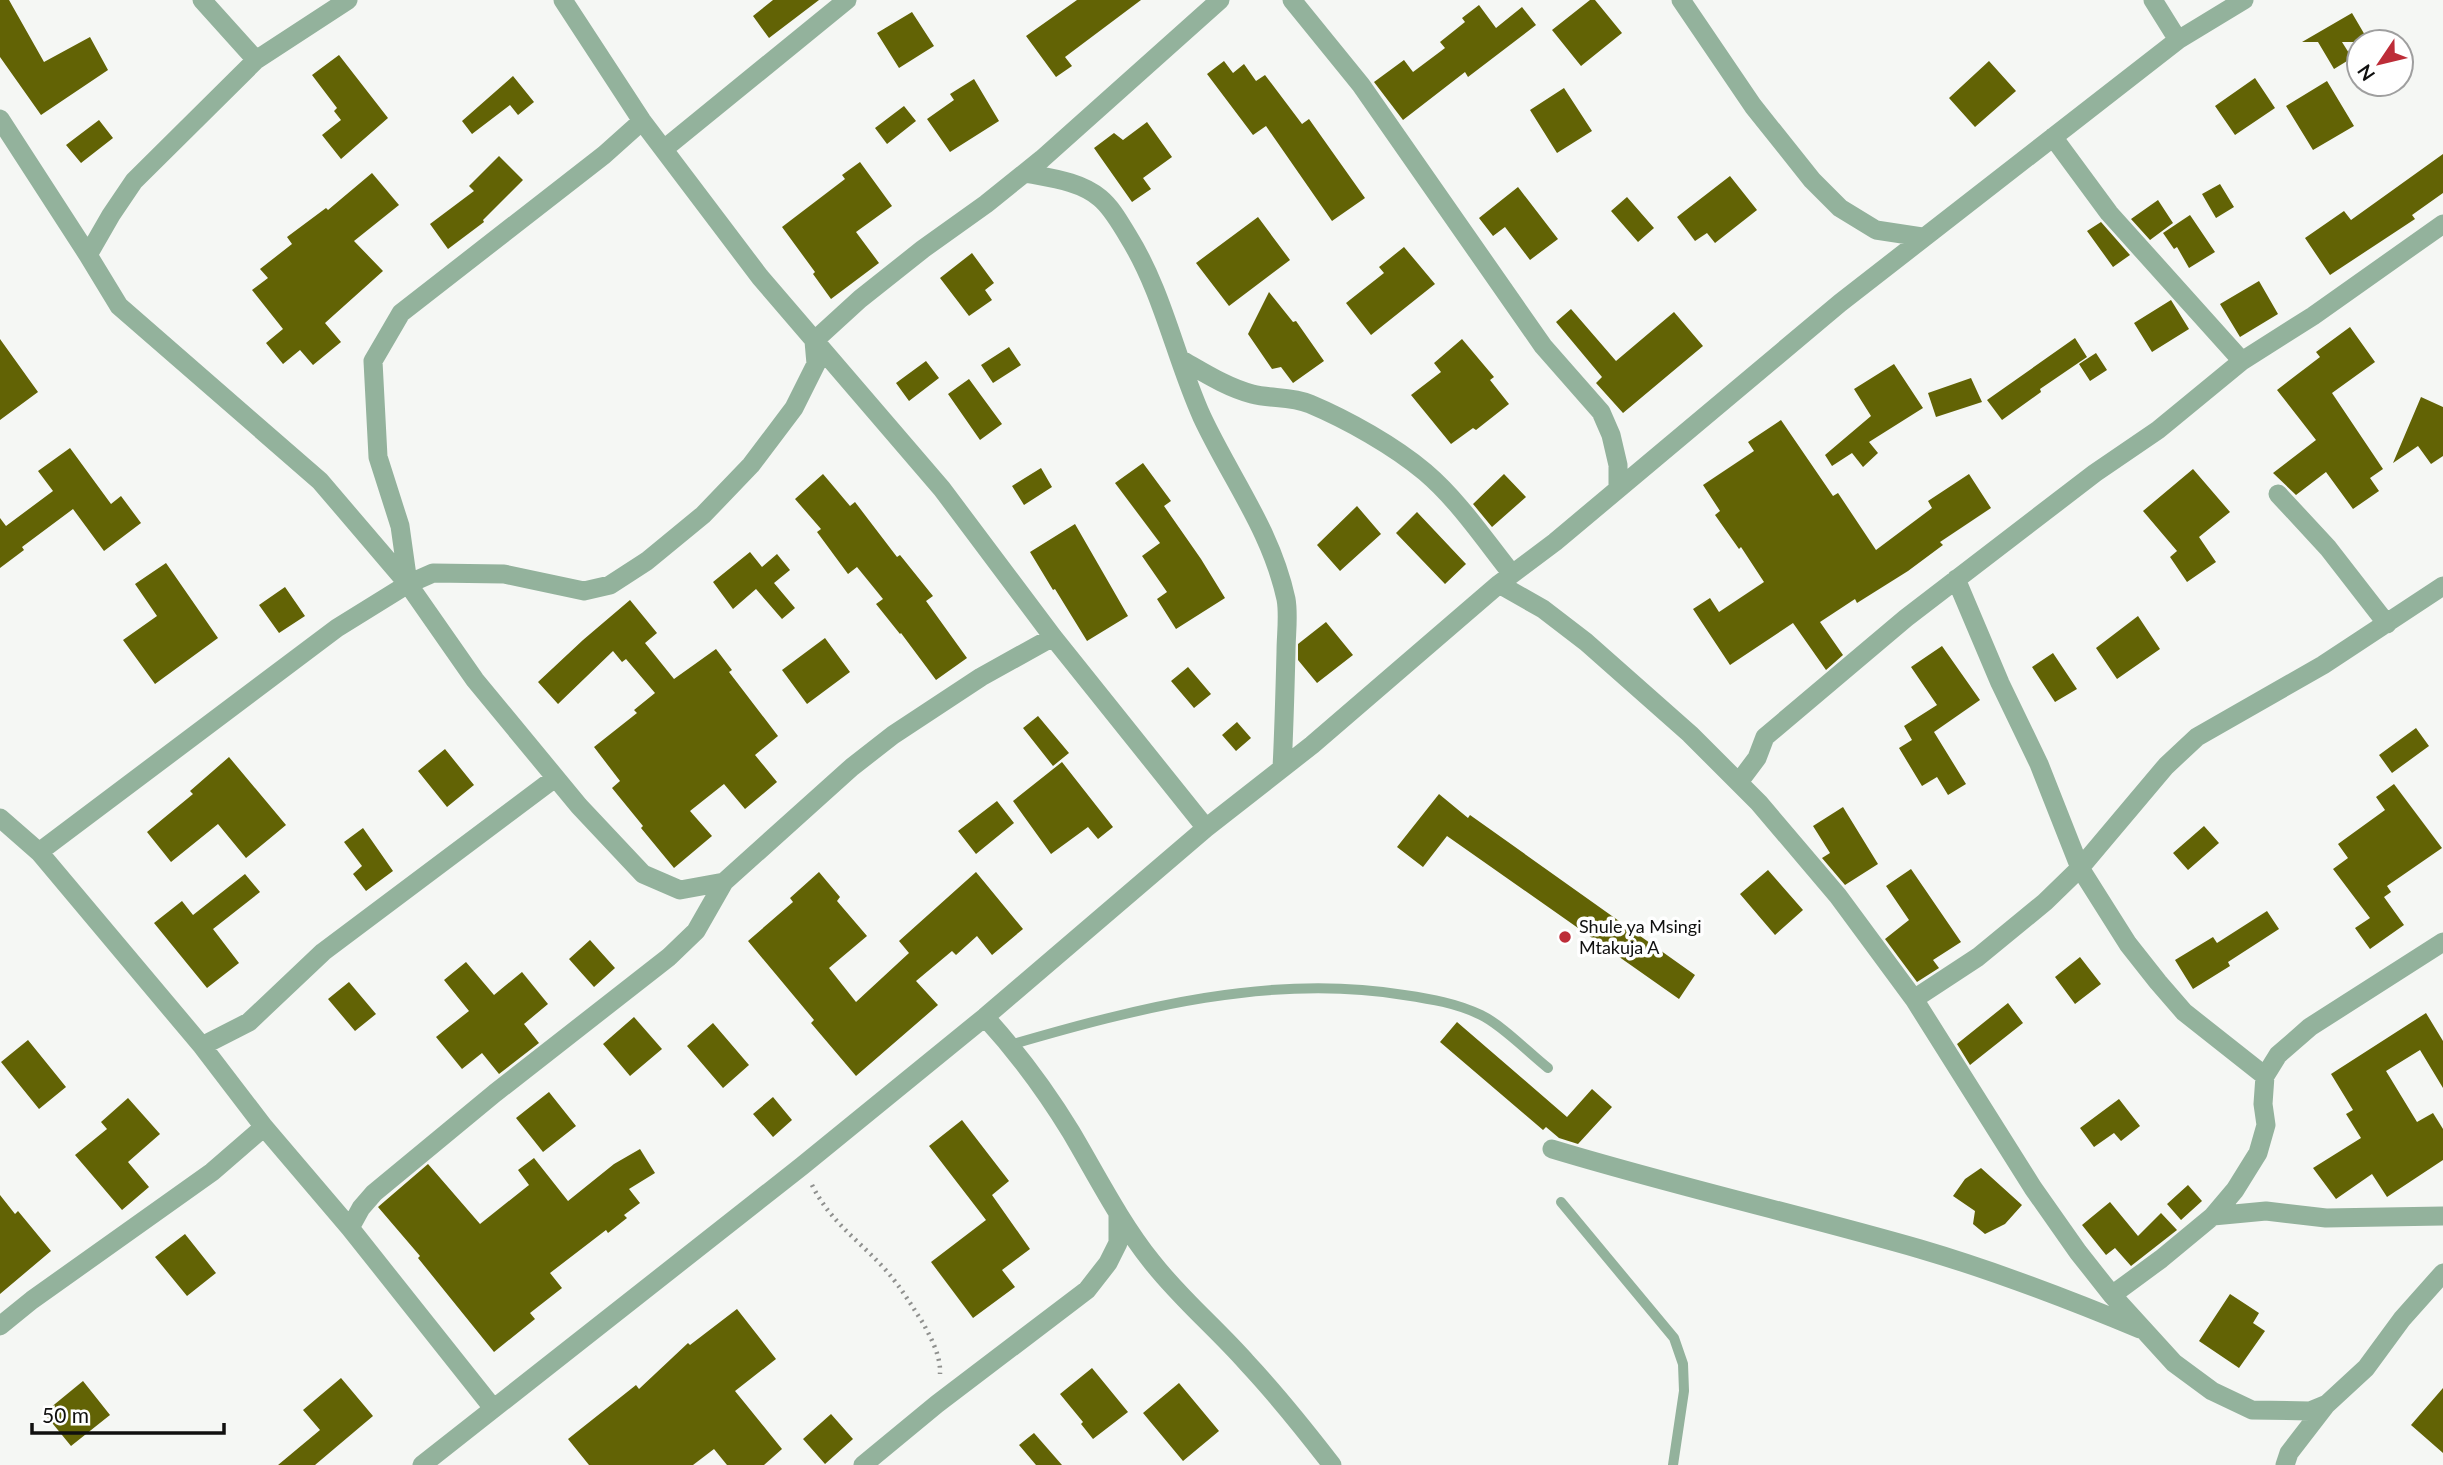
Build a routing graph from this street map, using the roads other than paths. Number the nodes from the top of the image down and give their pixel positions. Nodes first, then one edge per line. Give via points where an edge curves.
1 (202, 0) edge
2 (348, 0) edge
3 (563, 0) edge
4 (847, 0) edge
5 (1220, 0) edge
6 (1292, 0) edge
7 (1681, 0) edge
8 (2153, 0) edge
9 (2244, 0) edge
10 (2178, 40) junction
11 (256, 60) junction
12 (0, 119) edge
13 (642, 121) junction
14 (2053, 137) junction
15 (664, 149) junction
16 (1025, 173) junction
17 (2443, 224) edge
18 (1922, 237) junction
19 (88, 255) junction
20 (814, 341) junction
21 (1180, 359) junction
22 (2242, 361) junction
23 (1618, 488) junction
24 (2278, 494) dead end
25 (1505, 579) junction
26 (1956, 579) junction
27 (408, 584) junction
28 (2443, 586) edge
29 (2387, 624) junction
30 (1053, 637) junction
31 (1282, 768) junction
32 (555, 778) junction
33 (1738, 782) junction
34 (0, 818) edge
35 (1206, 828) junction
36 (39, 852) junction
37 (2080, 868) junction
38 (724, 882) junction
39 (2443, 942) edge
40 (1914, 999) junction
41 (985, 1017) junction
42 (1010, 1045) junction
43 (202, 1046) junction
44 (1548, 1068) dead end
45 (2264, 1076) junction
46 (264, 1127) junction
47 (1552, 1149) dead end
48 (1561, 1202) dead end
49 (1118, 1216) junction
50 (2213, 1216) junction
51 (2443, 1216) edge
52 (350, 1228) junction
53 (2443, 1273) edge
54 (2112, 1295) junction
55 (0, 1326) edge
56 (2147, 1332) junction
57 (2327, 1404) junction
58 (493, 1409) junction
59 (422, 1465) edge
60 (863, 1465) edge
61 (1332, 1465) edge
62 (1673, 1465) edge
63 (2285, 1465) edge

1 - 11 street
2 - 11 street
3 - 13 street
4 - 15 street
5 - 16 street
6 - 23 street via 1361,85 1527,325 1601,412 1614,445
7 - 18 street via 1753,106 1840,208 1877,230
8 - 10 street
9 - 10 street
10 - 14 street
11 - 19 street via 134,181
12 - 19 street
13 - 15 street
13 - 27 street via 401,313 373,361 378,457 400,526
14 - 18 street
14 - 22 street via 2109,213
15 - 20 street
16 - 20 street via 870,290
16 - 21 street via 1088,189 1118,219 1143,261
17 - 22 street
18 - 23 street
19 - 27 street via 119,306 320,481
20 - 27 street via 816,364 794,408 751,465 703,515 648,561 610,585 584,591 504,575 433,573
20 - 30 street via 942,489
21 - 25 street via 1225,384 1309,404 1403,456 1457,504
21 - 31 street via 1211,435 1258,517 1287,603
22 - 26 street via 2158,430
23 - 25 street
24 - 29 street via 2328,548
25 - 31 street
25 - 33 street via 1587,642
26 - 33 street via 1765,737 1757,758
26 - 37 street
27 - 32 street via 475,680
27 - 36 street via 337,628
28 - 29 street
29 - 37 street via 2197,737 2166,766
30 - 35 street
30 - 38 street via 893,735
31 - 35 street
32 - 38 street via 643,874 680,890
32 - 43 street via 323,952 249,1022
33 - 40 street via 1838,896
34 - 36 street
35 - 41 street
36 - 43 street
37 - 40 street via 2009,933
37 - 45 street via 2128,944 2184,1012
38 - 52 street via 696,931 670,957 374,1193
39 - 45 street via 2310,1027 2278,1055
40 - 54 street via 2033,1188
41 - 42 street
41 - 58 street
42 - 44 lane via 1095,1020 1200,999 1282,988 1373,990 1450,1003 1483,1016
42 - 49 street via 1069,1130
43 - 46 street
45 - 50 street via 2266,1125 2258,1153
46 - 52 street
46 - 55 street via 212,1172
47 - 56 street via 1921,1249 2017,1280
48 - 62 lane via 1674,1338 1683,1364 1685,1391
49 - 60 street via 1118,1243 1087,1290
49 - 61 street via 1152,1262 1247,1362
50 - 51 street via 2266,1211 2326,1218
50 - 54 street
52 - 58 street
53 - 57 street via 2366,1368
54 - 56 street
56 - 57 street via 2174,1363 2212,1391 2252,1410 2310,1410
57 - 63 street via 2289,1453
58 - 59 street

